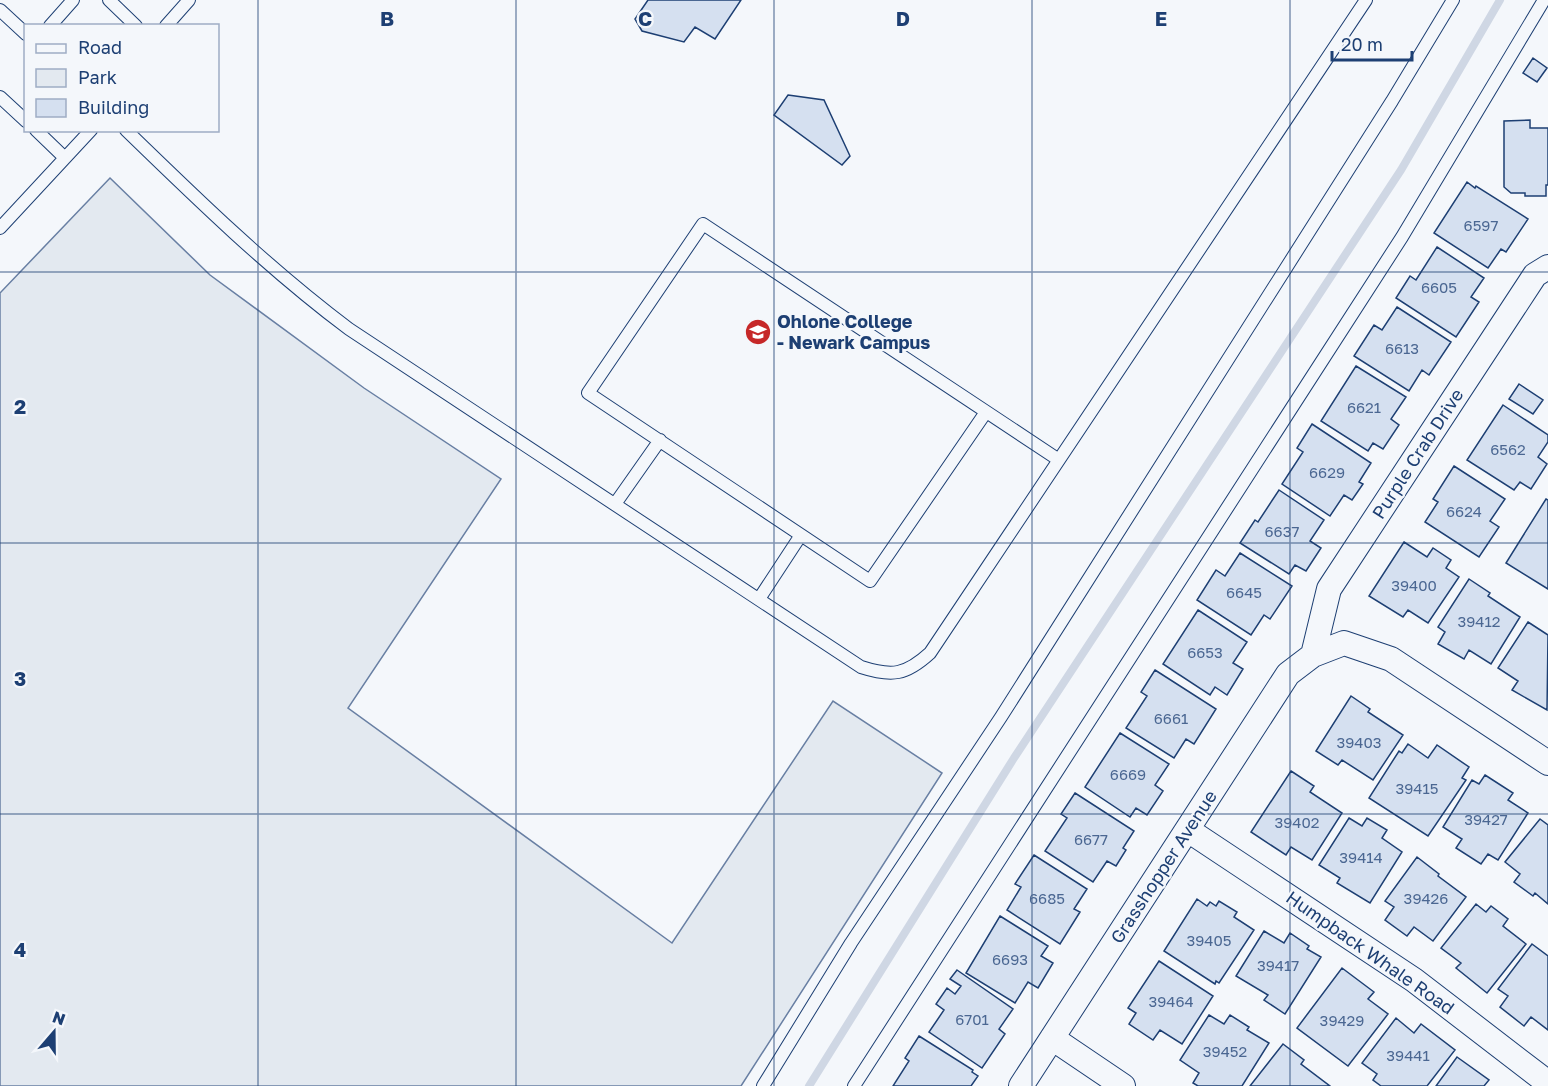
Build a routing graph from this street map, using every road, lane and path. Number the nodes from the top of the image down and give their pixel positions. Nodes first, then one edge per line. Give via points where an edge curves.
1 (73, 0) edge
2 (109, 0) edge
3 (189, 0) edge
4 (1366, 0) edge
5 (1453, 0) edge
6 (1545, 0) edge
7 (0, 10) edge
8 (52, 24) edge
9 (134, 24) edge
10 (168, 24) edge
11 (24, 32) edge
12 (0, 97) edge
13 (24, 119) edge
14 (38, 132) edge
15 (89, 132) edge
16 (128, 132) edge
17 (65, 158) junction
18 (0, 228) edge
19 (1548, 267) edge
20 (986, 412) junction
21 (660, 441) junction
22 (1059, 460) junction
23 (615, 504) junction
24 (801, 535) junction
25 (759, 599) junction
26 (1313, 655) junction
27 (1548, 763) edge
28 (1188, 830) junction
29 (1052, 1038) junction
30 (1548, 1083) edge
31 (763, 1086) edge
32 (854, 1086) edge
33 (1022, 1086) edge
34 (1122, 1086) edge

1 - 8 lane
2 - 9 lane
3 - 10 lane
4 - 22 lane
5 - 31 lane
6 - 32 lane via 1402,237
7 - 11 lane
12 - 13 lane
14 - 17 lane
15 - 17 lane
16 - 23 lane via 242,241 312,301
17 - 18 lane
19 - 26 street, Purple Crab Drive via 1535,275 1329,589
20 - 21 lane via 703,224 588,393
20 - 22 lane
20 - 24 lane via 870,581
21 - 23 lane
21 - 24 lane
22 - 25 lane via 930,653 916,666 899,673 861,667
23 - 25 lane
24 - 25 lane
26 - 27 street, Grasshopper Avenue via 1344,643 1391,659
26 - 28 street, Grasshopper Avenue via 1288,674
28 - 29 street, Grasshopper Avenue
28 - 30 street, Humpback Whale Road via 1414,980
29 - 33 street, Grasshopper Avenue
29 - 34 street

